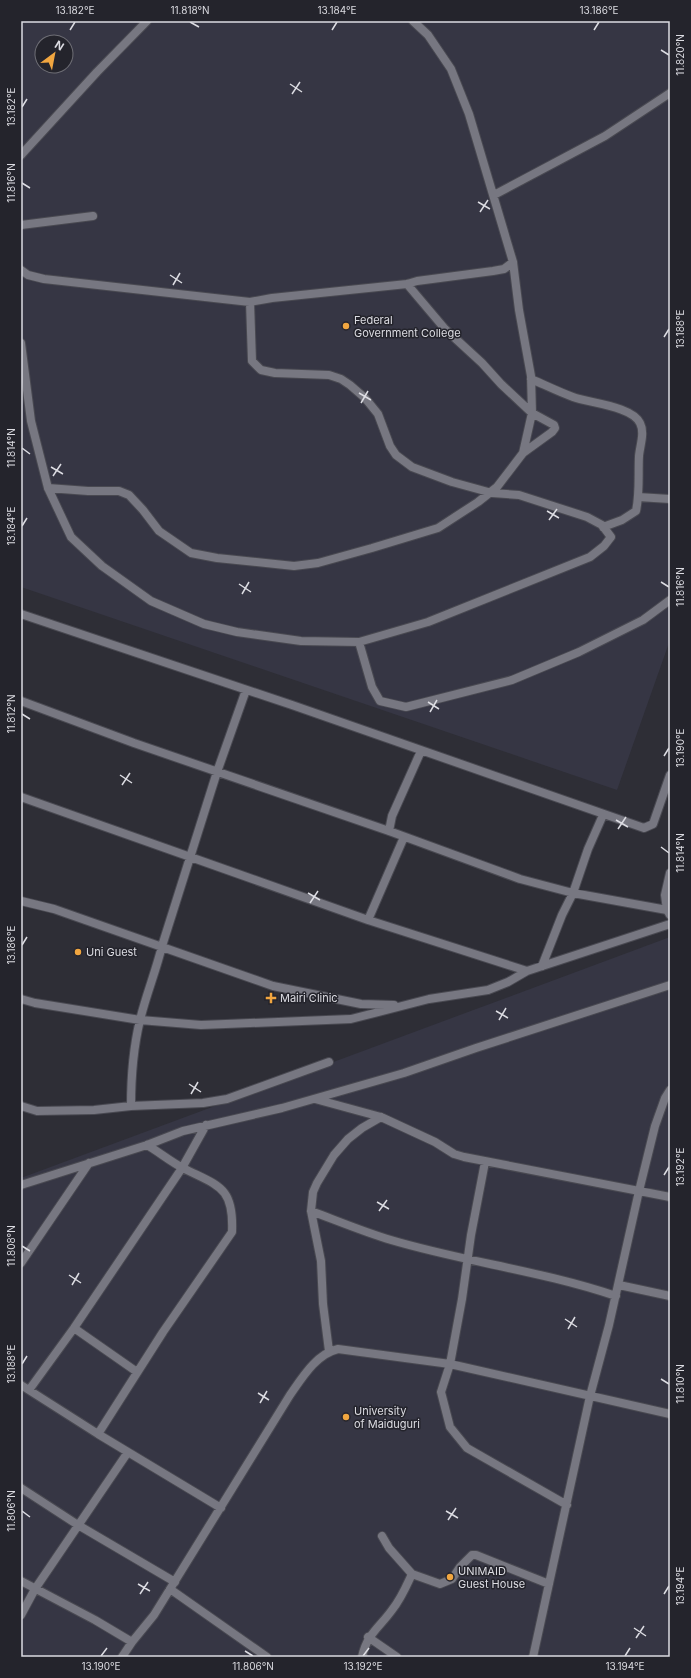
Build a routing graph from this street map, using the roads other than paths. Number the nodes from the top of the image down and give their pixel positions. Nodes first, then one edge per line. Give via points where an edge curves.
1 (147, 21) edge
2 (413, 21) edge
3 (670, 93) edge
4 (21, 154) edge
5 (494, 194) junction
6 (93, 216) dead end
7 (21, 225) edge
8 (513, 262) junction
9 (21, 270) edge
10 (407, 284) junction
11 (250, 302) junction
12 (21, 343) edge
13 (531, 379) junction
14 (532, 413) junction
15 (524, 452) junction
16 (48, 488) junction
17 (492, 493) junction
18 (638, 497) junction
19 (670, 498) edge
20 (603, 527) junction
21 (670, 600) edge
22 (21, 614) edge
23 (359, 642) junction
24 (246, 690) junction
25 (21, 701) edge
26 (421, 751) junction
27 (217, 772) junction
28 (670, 775) edge
29 (21, 797) edge
30 (603, 815) junction
31 (389, 831) junction
32 (404, 837) junction
33 (191, 857) junction
34 (670, 873) edge
35 (574, 893) junction
36 (21, 900) edge
37 (669, 913) edge
38 (368, 920) junction
39 (670, 924) edge
40 (162, 946) junction
41 (542, 966) junction
42 (527, 971) junction
43 (670, 986) edge
44 (21, 998) edge
45 (404, 1005) junction
46 (140, 1020) junction
47 (328, 1062) dead end
48 (670, 1090) edge
49 (314, 1098) junction
50 (667, 1098) edge
51 (21, 1106) edge
52 (131, 1106) junction
53 (381, 1117) junction
54 (206, 1125) junction
55 (147, 1145) junction
56 (486, 1162) junction
57 (89, 1163) junction
58 (182, 1168) junction
59 (21, 1185) edge
60 (639, 1191) junction
61 (670, 1197) edge
62 (311, 1211) junction
63 (467, 1259) junction
64 (21, 1263) edge
65 (619, 1285) junction
66 (616, 1296) junction
67 (670, 1296) edge
68 (74, 1328) junction
69 (329, 1351) junction
70 (450, 1364) junction
71 (137, 1372) junction
72 (21, 1385) edge
73 (29, 1390) junction
74 (590, 1396) junction
75 (670, 1414) edge
76 (98, 1434) junction
77 (128, 1452) junction
78 (21, 1488) edge
79 (567, 1505) junction
80 (221, 1508) junction
81 (78, 1525) junction
82 (382, 1536) dead end
83 (412, 1574) junction
84 (21, 1581) edge
85 (175, 1582) junction
86 (549, 1584) junction
87 (34, 1589) junction
88 (170, 1589) junction
89 (21, 1615) edge
90 (368, 1637) junction
91 (132, 1642) junction
92 (124, 1653) edge
93 (119, 1657) edge
94 (267, 1657) edge
95 (362, 1657) edge
96 (397, 1657) edge
97 (533, 1657) edge

1 - 4 street
2 - 5 street via 428,35 451,69 469,114
3 - 5 street via 605,136
5 - 8 street
6 - 7 street
8 - 10 street via 504,269
8 - 13 street
9 - 11 street via 28,275 44,279
10 - 11 street
10 - 14 street via 445,330
11 - 17 street via 252,361 261,370 328,375 341,379 365,398 378,414 396,455 412,467
12 - 16 street via 31,420
13 - 14 street
13 - 18 street via 574,398 606,404 628,412 640,422 642,434
14 - 15 street
14 - 15 street via 555,428
15 - 17 street
16 - 17 street via 119,491 129,495 159,531 191,553 294,566 318,563 438,528
16 - 23 street via 71,537 102,566 151,601 204,624 237,632 301,641
17 - 20 street via 519,495 542,502 587,517
18 - 19 street
18 - 20 street via 636,511
20 - 23 street via 611,537 590,557 428,622
21 - 23 street via 643,620 579,652 512,680 406,707 380,701 372,686
22 - 24 street
24 - 26 street
24 - 27 street
25 - 27 street
26 - 30 street
26 - 31 street via 392,816
27 - 31 street
27 - 33 street
28 - 30 street via 653,824 644,828
29 - 33 street
30 - 35 street
31 - 32 street
32 - 35 street via 520,880
32 - 38 street
33 - 38 street
33 - 40 street
34 - 37 street via 665,895
35 - 37 street
35 - 41 street via 562,915
36 - 40 street
38 - 42 street
39 - 41 street
40 - 45 street via 273,986 362,1004
40 - 46 street
41 - 42 street
42 - 45 street via 488,990
43 - 49 street via 404,1073
44 - 46 street via 35,1003
45 - 46 street via 351,1019 200,1026
46 - 52 street via 132,1065
47 - 52 street via 227,1099 203,1103
48 - 50 street
49 - 53 street
49 - 54 street
50 - 60 street via 655,1126
51 - 52 street via 37,1111 94,1110
53 - 56 street via 435,1142 454,1154
53 - 62 street via 348,1139 334,1155 313,1192
54 - 55 street
54 - 58 street
55 - 57 street
55 - 58 street
56 - 60 street
56 - 63 street
57 - 59 street
57 - 64 street
58 - 68 street
58 - 71 street via 213,1182 224,1192 233,1214 232,1232
60 - 61 street
60 - 65 street
62 - 63 street via 392,1240
62 - 69 street via 321,1261
63 - 66 street via 581,1284
63 - 70 street
65 - 66 street
65 - 67 street
66 - 74 street
68 - 71 street
68 - 73 street
69 - 70 street via 338,1349
69 - 80 street via 303,1376
70 - 74 street
70 - 79 street via 441,1392 450,1427 467,1448
71 - 76 street
72 - 73 street
73 - 76 street
74 - 75 street
74 - 79 street
76 - 77 street
77 - 80 street
77 - 81 street
78 - 81 street
79 - 86 street
80 - 85 street
81 - 85 street
81 - 87 street
82 - 83 street
83 - 86 street via 440,1584 452,1579 460,1566 476,1555
83 - 90 street via 392,1611
84 - 87 street
85 - 88 street
86 - 97 street
87 - 89 street
87 - 91 street
88 - 91 street via 154,1615
88 - 94 street
90 - 95 street
90 - 96 street
91 - 92 street
92 - 93 street

